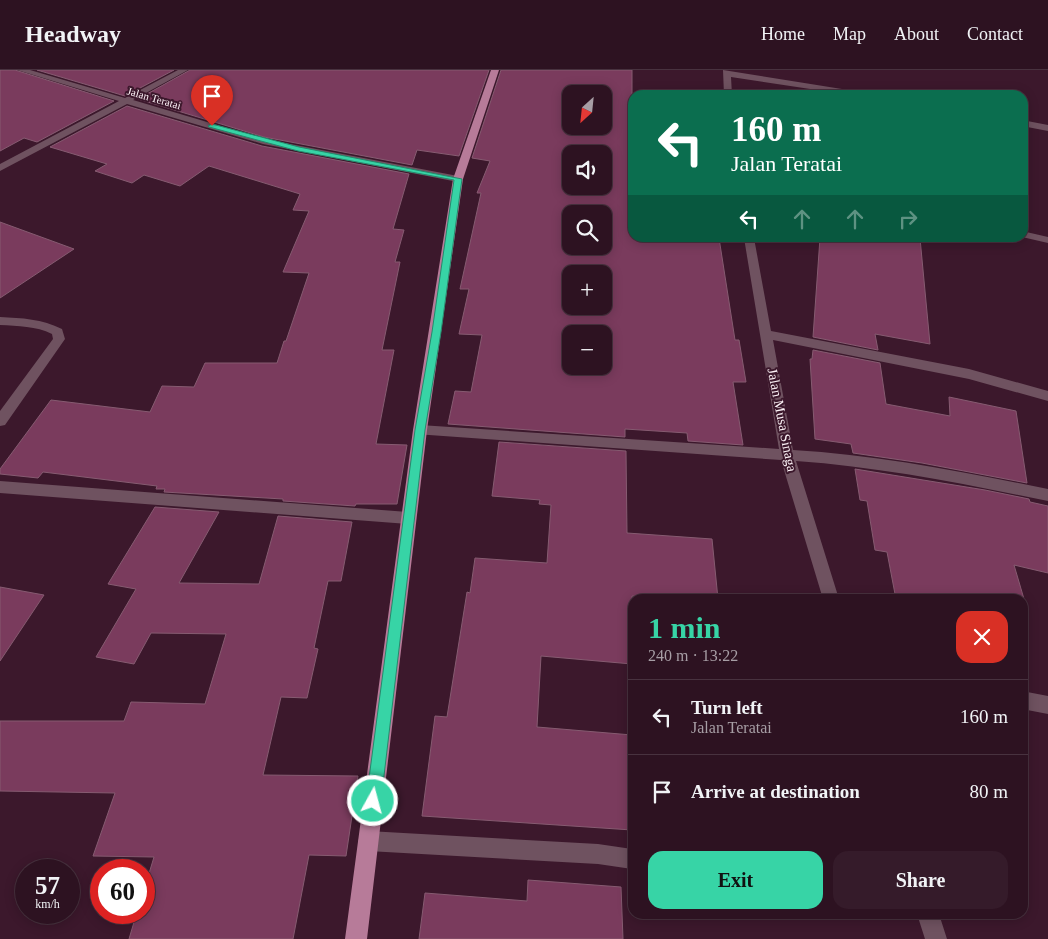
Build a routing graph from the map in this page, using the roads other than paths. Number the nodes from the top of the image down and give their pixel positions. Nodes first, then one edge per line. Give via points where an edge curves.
1 (21, 70) edge
2 (184, 70) edge
3 (495, 70) edge
4 (727, 72) edge
5 (728, 90) edge
6 (836, 90) edge
7 (126, 102) junction
8 (1028, 124) edge
9 (1048, 128) edge
10 (0, 168) edge
11 (458, 179) junction
12 (1028, 235) edge
13 (1048, 240) edge
14 (750, 242) edge
15 (0, 321) edge
16 (766, 334) junction
17 (1048, 396) edge
18 (0, 421) edge
19 (420, 430) junction
20 (787, 455) junction
21 (0, 486) edge
22 (1048, 495) edge
23 (408, 518) junction
24 (829, 594) edge
25 (1028, 701) edge
26 (1048, 705) edge
27 (368, 840) junction
28 (628, 858) edge
29 (930, 919) edge
30 (356, 939) edge
31 (936, 939) edge

1 - 7 street, Jalan Teratai
2 - 7 street
3 - 11 main road
4 - 5 street
4 - 6 street
7 - 10 street
7 - 11 street, Jalan Teratai via 298,149
8 - 9 street
11 - 19 main road
12 - 13 street
14 - 16 street, Jalan Musa Sinaga
15 - 18 street via 48,327 58,332 59,339
16 - 17 street via 969,374
16 - 20 street, Jalan Musa Sinaga
19 - 20 street
19 - 23 main road
20 - 22 street via 834,458
20 - 24 street, Jalan Musa Sinaga
21 - 23 street
23 - 27 main road
25 - 26 street
27 - 28 street via 589,853
27 - 30 main road
29 - 31 street

